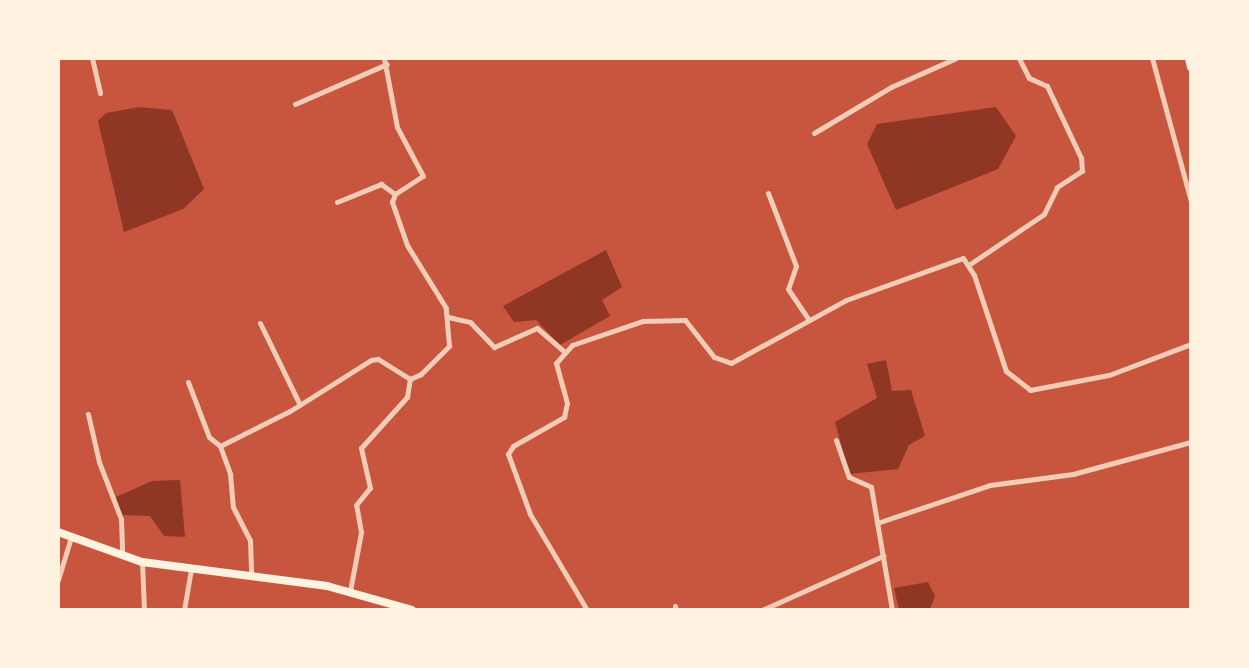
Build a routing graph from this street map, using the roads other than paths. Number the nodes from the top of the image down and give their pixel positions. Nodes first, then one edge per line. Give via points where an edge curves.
1 (92, 58) edge
2 (956, 58) edge
3 (1019, 58) edge
4 (1152, 58) edge
5 (1189, 58) edge
6 (386, 61) edge
7 (1191, 66) edge
8 (100, 93) dead end
9 (295, 104) dead end
10 (814, 133) dead end
11 (768, 193) dead end
12 (395, 194) junction
13 (337, 202) dead end
14 (1191, 202) edge
15 (970, 264) junction
16 (448, 317) junction
17 (809, 320) junction
18 (260, 323) dead end
19 (1191, 344) edge
20 (563, 351) junction
21 (410, 379) junction
22 (188, 382) dead end
23 (300, 405) junction
24 (88, 414) dead end
25 (836, 440) dead end
26 (1191, 442) edge
27 (220, 446) junction
28 (877, 523) junction
29 (58, 532) edge
30 (71, 537) junction
31 (122, 555) junction
32 (883, 556) junction
33 (142, 562) junction
34 (191, 569) junction
35 (251, 575) junction
36 (58, 580) edge
37 (350, 591) junction
38 (392, 607) edge
39 (144, 610) edge
40 (184, 610) edge
41 (412, 610) edge
42 (587, 610) edge
43 (762, 610) edge
44 (892, 610) edge

1 - 8 street
2 - 10 street via 891,87
3 - 15 street via 1029,78 1047,86 1081,158 1082,171 1058,187 1044,214
4 - 14 street
5 - 7 highway
6 - 9 street
6 - 12 street via 397,127 423,176
11 - 17 street via 796,266 788,289
12 - 13 street via 381,184
12 - 16 street via 392,202 407,245 442,299
15 - 17 street via 963,258 954,260 846,300
15 - 19 street via 1006,371 1030,390 1109,375
16 - 20 street via 475,326 494,347 537,328
16 - 21 street via 449,346
17 - 20 street via 731,363 714,357 692,325 676,319 643,321
18 - 23 street
20 - 42 street via 555,371 567,403 564,417 513,446 509,454 530,514
21 - 23 street via 378,359 371,360
21 - 37 street via 407,397 361,448 370,488 356,505 361,532
22 - 27 street via 209,437
23 - 27 street
24 - 31 street via 99,461 121,519
25 - 28 street via 849,477 869,482
26 - 28 street via 1073,474 990,485
27 - 35 street via 230,474 233,508 250,540
28 - 32 street
29 - 30 main road
30 - 31 main road
30 - 36 street
31 - 33 main road
32 - 43 street
32 - 44 street
33 - 34 main road
33 - 39 street
34 - 35 main road
34 - 40 street
35 - 37 main road
37 - 38 main road
38 - 41 main road

